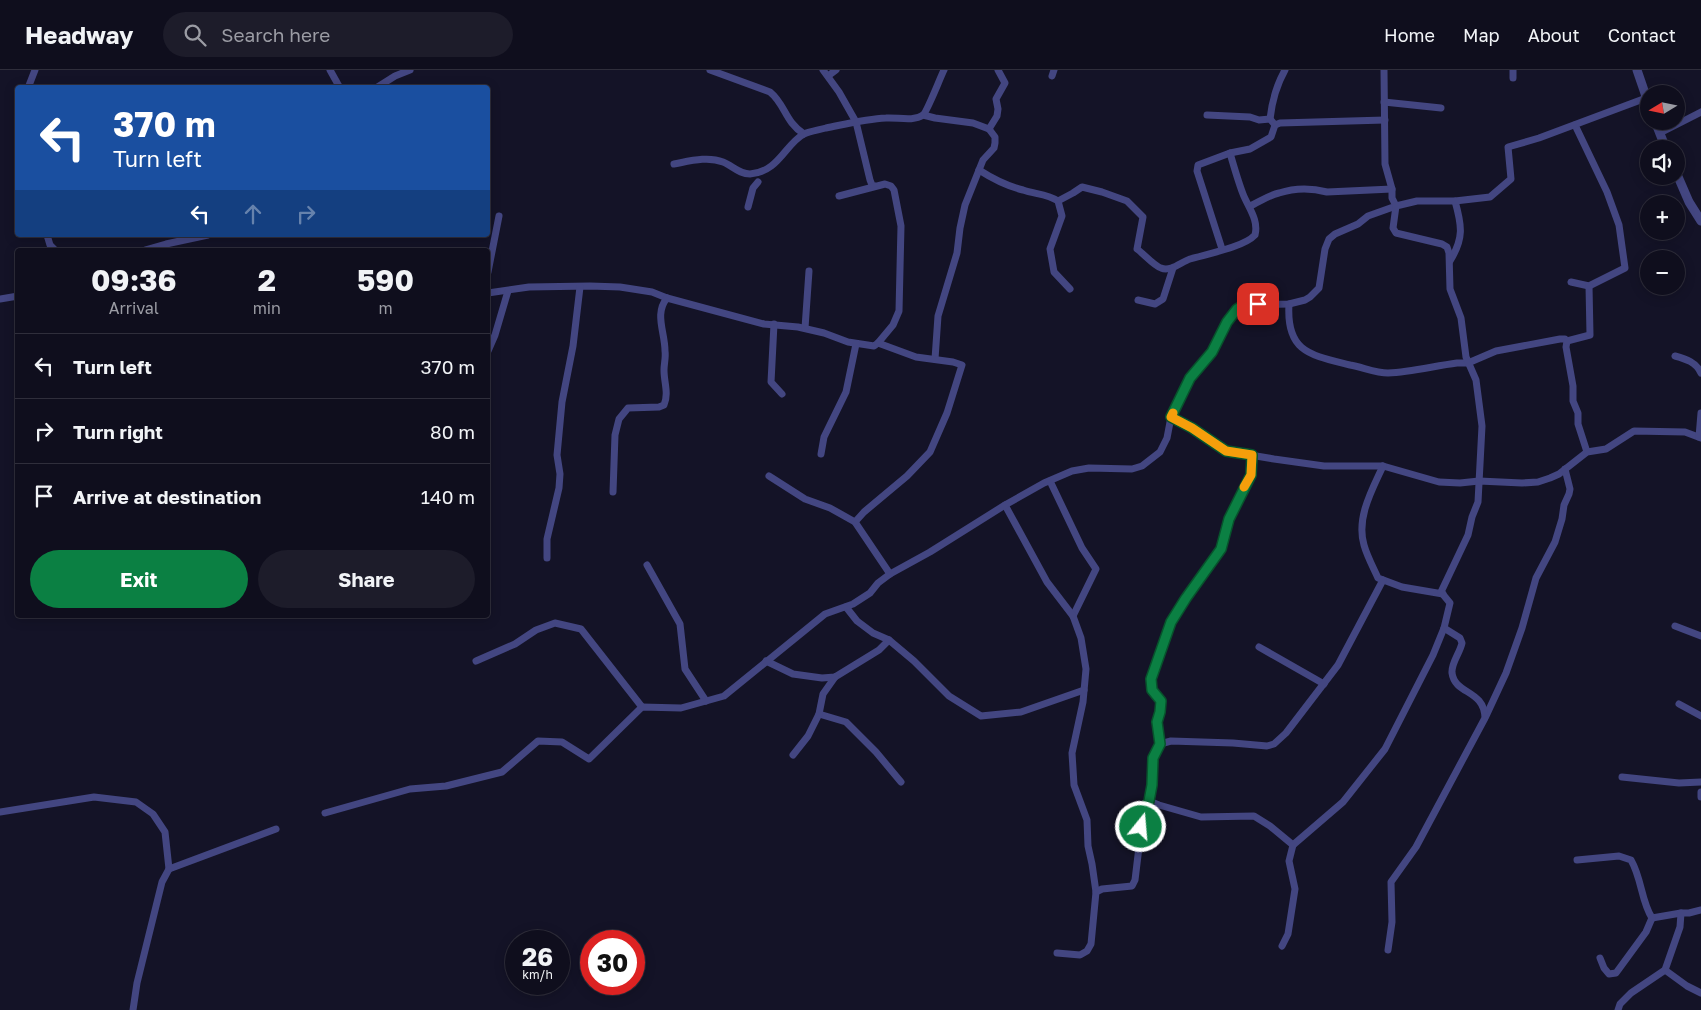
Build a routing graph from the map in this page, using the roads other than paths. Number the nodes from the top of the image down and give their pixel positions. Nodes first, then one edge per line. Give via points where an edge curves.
1 (35, 70) edge
2 (330, 70) edge
3 (410, 70) edge
4 (710, 70) edge
5 (836, 70) edge
6 (944, 70) edge
7 (998, 70) edge
8 (1285, 70) edge
9 (1384, 70) edge
10 (1637, 70) edge
11 (825, 73) edge
12 (29, 85) edge
13 (338, 85) edge
14 (381, 85) edge
15 (1642, 85) edge
16 (1384, 102) junction
17 (1640, 103) edge
18 (1441, 108) dead end
19 (1701, 112) edge
20 (923, 115) junction
21 (1207, 115) dead end
22 (1385, 120) junction
23 (856, 122) junction
24 (1273, 122) junction
25 (1575, 125) junction
26 (989, 129) junction
27 (1659, 130) edge
28 (1660, 133) junction
29 (804, 134) junction
30 (1663, 140) edge
31 (1230, 153) junction
32 (674, 164) dead end
33 (763, 169) junction
34 (979, 170) junction
35 (752, 174) junction
36 (758, 182) junction
37 (1682, 185) edge
38 (875, 186) junction
39 (1392, 189) junction
40 (839, 196) dead end
41 (1058, 201) junction
42 (1455, 201) junction
43 (1250, 206) junction
44 (1396, 206) junction
45 (748, 207) dead end
46 (499, 216) dead end
47 (1701, 221) edge
48 (48, 237) edge
49 (199, 237) edge
50 (53, 248) edge
51 (152, 248) edge
52 (1222, 249) junction
53 (1450, 261) junction
54 (490, 262) edge
55 (1173, 268) junction
56 (809, 271) dead end
57 (1571, 282) dead end
58 (580, 286) junction
59 (1589, 286) junction
60 (1070, 289) dead end
61 (508, 291) junction
62 (490, 293) edge
63 (15, 296) edge
64 (667, 298) junction
65 (0, 299) edge
66 (1138, 300) dead end
67 (1289, 304) junction
68 (774, 324) junction
69 (805, 328) junction
70 (1567, 341) junction
71 (878, 343) junction
72 (856, 344) junction
73 (490, 346) edge
74 (1675, 356) dead end
75 (935, 359) junction
76 (1468, 363) junction
77 (1701, 373) edge
78 (782, 394) dead end
79 (1701, 413) edge
80 (1171, 417) junction
81 (1700, 437) edge
82 (1587, 452) junction
83 (821, 454) dead end
84 (1252, 455) junction
85 (1383, 466) junction
86 (1565, 469) junction
87 (769, 476) dead end
88 (1050, 481) junction
89 (1478, 481) junction
90 (613, 492) dead end
91 (1005, 505) junction
92 (855, 522) junction
93 (547, 558) dead end
94 (647, 565) dead end
95 (890, 574) junction
96 (1383, 580) junction
97 (1443, 594) junction
98 (846, 607) junction
99 (1073, 616) junction
100 (1675, 626) dead end
101 (1444, 628) junction
102 (1701, 636) edge
103 (889, 640) junction
104 (1259, 647) dead end
105 (476, 661) dead end
106 (766, 661) junction
107 (835, 677) junction
108 (1324, 684) junction
109 (1084, 690) junction
110 (706, 701) junction
111 (1679, 704) dead end
112 (642, 707) junction
113 (819, 714) junction
114 (1701, 716) edge
115 (1485, 718) junction
116 (1160, 744) junction
117 (793, 755) dead end
118 (1622, 777) dead end
119 (901, 782) dead end
120 (1701, 782) edge
121 (1701, 792) edge
122 (1701, 797) edge
123 (1149, 801) junction
124 (0, 812) edge
125 (325, 814) dead end
126 (276, 829) dead end
127 (1293, 845) junction
128 (1577, 860) dead end
129 (169, 869) junction
130 (1096, 892) junction
131 (1701, 910) edge
132 (1681, 914) junction
133 (1652, 918) junction
134 (1282, 946) dead end
135 (1388, 950) dead end
136 (1057, 953) dead end
137 (1600, 958) dead end
138 (1665, 970) junction
139 (1701, 993) edge
140 (133, 1010) edge
141 (1618, 1010) edge

1 - 12 street
2 - 13 street
3 - 14 street
4 - 29 street via 770,92 797,130
5 - 11 street
6 - 20 street
7 - 26 street via 1005,83 996,99 998,109
8 - 24 street via 1272,104
9 - 16 street
10 - 15 street
11 - 23 street
16 - 18 street
16 - 22 street
17 - 25 street
19 - 28 street
20 - 23 street
20 - 26 street via 973,123
21 - 24 street
22 - 24 street
22 - 39 street via 1385,164
23 - 29 street
23 - 38 street via 870,180
24 - 31 street via 1271,137 1250,149
25 - 42 street via 1508,147 1511,179 1490,197
25 - 59 street via 1619,225 1625,268
26 - 34 street via 995,137 994,148
27 - 28 street
28 - 30 street
29 - 33 street via 780,159
31 - 43 street
31 - 52 street via 1198,165
32 - 35 street via 713,160 741,173
33 - 35 street
33 - 36 street
34 - 41 street via 993,179
34 - 75 street via 965,205 957,252 938,316
35 - 36 street
36 - 45 street
37 - 47 street
38 - 40 street
38 - 71 street via 886,184 894,190 901,226 899,311 893,326
39 - 43 street via 1326,192 1305,189 1279,193
39 - 44 street
41 - 55 street via 1082,187 1127,201 1143,217 1137,249 1163,269
41 - 60 street via 1062,216 1050,249 1054,272
42 - 44 street via 1417,201
42 - 53 street via 1462,224 1458,248
43 - 52 street via 1256,223 1255,235 1243,243
44 - 53 street via 1393,228 1396,232 1442,244 1447,247
44 - 67 street via 1334,234 1324,249 1319,288 1305,300
46 - 54 street
48 - 50 street
49 - 51 street
52 - 55 street
53 - 76 street via 1450,289 1461,318
55 - 66 street via 1163,299 1155,304
56 - 69 street
57 - 59 street
58 - 61 street via 529,287
58 - 64 street via 652,292
58 - 93 street via 562,402 557,455 559,488 547,539
59 - 70 street via 1590,336
61 - 62 street
61 - 73 street
63 - 65 street
64 - 68 street
64 - 90 street via 660,312 666,349 666,400 659,407 628,408 619,419 615,435
67 - 76 street via 1291,336 1314,356 1386,373
67 - 80 street via 1244,305 1237,309 1212,352 1190,378
68 - 69 street
68 - 78 street via 771,382
69 - 72 street
70 - 76 street via 1560,338 1496,351
70 - 82 street via 1573,401
71 - 72 street via 874,346
71 - 75 street via 916,357
72 - 83 street via 846,392 824,437
74 - 77 street via 1689,360
75 - 92 street via 962,365 930,452
76 - 89 street via 1476,380 1482,426
79 - 81 street
80 - 84 street via 1226,451
80 - 88 street via 1160,452 1142,466 1132,469 1089,468 1072,471
81 - 82 street via 1685,432 1634,431 1606,449
82 - 86 street
84 - 85 street via 1324,466
84 - 116 street via 1251,475 1229,519 1221,549 1171,622 1151,679 1152,690 1161,701 1157,722
85 - 89 street via 1439,482
85 - 96 street via 1366,505 1362,529 1364,545 1378,578
86 - 89 street via 1538,482
86 - 115 street via 1570,489 1560,527 1536,578 1506,673
87 - 92 street via 805,499
88 - 91 street
88 - 99 street via 1082,548 1096,569
89 - 97 street via 1478,502 1468,535 1442,588
91 - 95 street
91 - 99 street via 1047,582
92 - 95 street
94 - 110 street via 680,624 685,669
95 - 98 street via 870,593
96 - 97 street
96 - 108 street via 1338,665
97 - 101 street via 1450,603
98 - 103 street via 857,621
98 - 106 street via 825,614
99 - 109 street via 1081,638 1086,669
100 - 102 street
101 - 115 street via 1460,638 1462,643 1453,668 1454,678 1479,699
101 - 127 street via 1385,749 1342,802
103 - 107 street via 879,650
103 - 109 street via 948,696 981,716 1021,712
104 - 108 street
105 - 112 street via 555,622 581,629
106 - 107 street via 793,674
106 - 110 street via 724,696
107 - 113 street via 823,694
108 - 116 street via 1274,744 1171,741
109 - 130 street via 1072,769 1074,785 1087,820
110 - 112 street via 680,708
111 - 114 street
112 - 125 street via 589,759 562,742 538,741 502,772 446,786 410,789
113 - 117 street
113 - 119 street via 846,722
115 - 135 street via 1416,847 1391,882 1392,922
116 - 123 street via 1153,758
118 - 120 street
121 - 122 street
123 - 127 street via 1201,817 1254,816
123 - 130 street via 1143,814 1132,886
124 - 129 street via 94,797 136,802 153,814 165,832
126 - 129 street
127 - 134 street via 1289,861 1295,889 1288,934
128 - 133 street via 1619,856 1630,860 1638,872
129 - 140 street via 162,882
130 - 136 street via 1091,944 1087,951 1080,955
131 - 132 street
132 - 133 street
132 - 138 street via 1680,927
133 - 137 street via 1646,932 1616,973 1609,974
138 - 139 street
138 - 141 street via 1631,993

